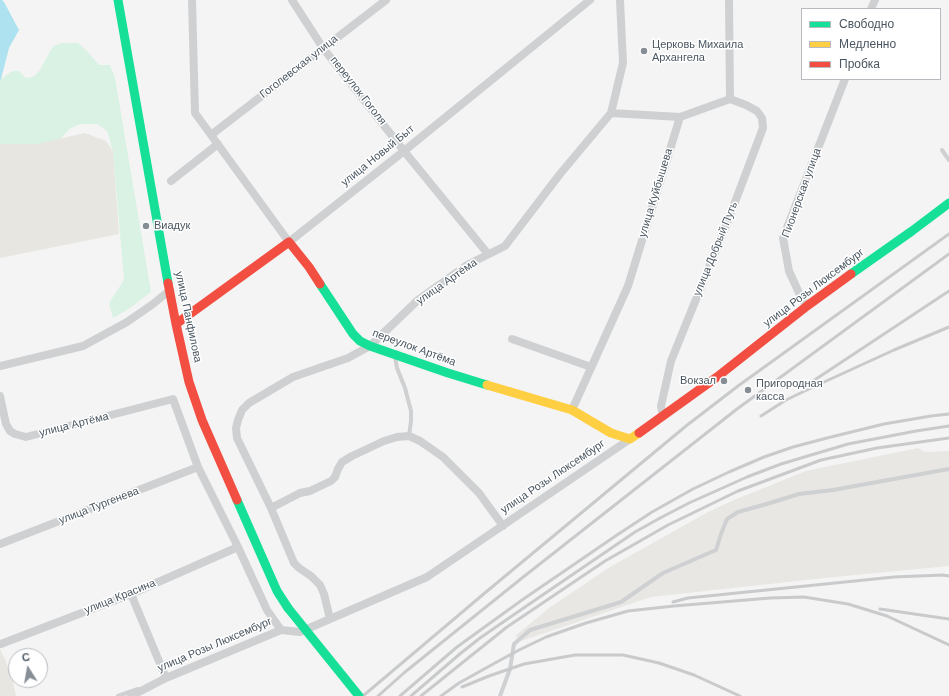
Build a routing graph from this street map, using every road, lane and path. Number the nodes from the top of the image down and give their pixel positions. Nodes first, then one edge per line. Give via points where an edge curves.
1 (118, 0) edge
2 (192, 0) edge
3 (292, 0) edge
4 (386, 0) edge
5 (590, 0) edge
6 (620, 0) edge
7 (729, 0) edge
8 (324, 48) junction
9 (844, 80) edge
10 (730, 99) junction
11 (611, 113) junction
12 (680, 117) junction
13 (211, 135) junction
14 (218, 144) junction
15 (942, 150) dead end
16 (404, 151) junction
17 (949, 160) edge
18 (171, 181) dead end
19 (949, 204) edge
20 (289, 242) junction
21 (488, 254) junction
22 (170, 290) junction
23 (807, 306) junction
24 (176, 324) junction
25 (512, 339) dead end
26 (370, 346) junction
27 (394, 354) junction
28 (0, 366) edge
29 (591, 367) junction
30 (0, 396) edge
31 (572, 410) junction
32 (663, 416) junction
33 (408, 436) junction
34 (630, 439) junction
35 (198, 467) junction
36 (949, 469) edge
37 (271, 508) junction
38 (503, 526) junction
39 (0, 544) edge
40 (238, 547) junction
41 (131, 594) junction
42 (330, 619) junction
43 (281, 630) junction
44 (2, 644) dead end
45 (166, 678) junction
46 (154, 684) junction
47 (118, 696) edge
48 (130, 696) edge
49 (359, 696) edge
50 (500, 696) edge

1 - 22 street, улица Панфилова
2 - 13 street, переулок Артёма via 195,113
3 - 8 street, переулок Гоголя
4 - 8 street, Гоголевская улица
5 - 16 street, улица Новый Быт
6 - 11 street via 623,63
7 - 10 street
8 - 13 street, Гоголевская улица
8 - 16 street, переулок Гоголя
9 - 23 street, Пионерская улица via 783,238 789,271
10 - 12 street
10 - 32 street, улица Добрый Путь via 758,111 763,128 671,361 661,406
11 - 12 street
11 - 21 street, улица Артёма via 505,246
12 - 29 street, улица Куйбышева via 628,286
13 - 14 street, переулок Артёма
14 - 18 street
14 - 20 street, переулок Артёма
15 - 17 lane
16 - 20 street, улица Новый Быт
16 - 21 street, переулок Гоголя
19 - 23 street, улица Розы Люксембург
20 - 24 street, улица Новый Быт
20 - 26 street, переулок Артёма via 353,334
21 - 26 street, улица Артёма via 467,265 418,300
22 - 24 street, улица Панфилова
22 - 28 street via 127,322 83,346
23 - 32 street, улица Розы Люксембург
24 - 49 street, улица Панфилова, bridge via 189,382 202,420 277,591
25 - 29 street
26 - 27 street, переулок Артёма
26 - 37 street, улица Артёма via 348,358 293,377 249,403 242,410 236,428 237,438
27 - 31 street, переулок Артёма
27 - 33 lane via 411,411
29 - 31 street, улица Куйбышева
30 - 35 street, улица Артёма via 10,431 26,437 173,399
31 - 34 street, переулок Артёма via 611,433
32 - 34 street, улица Розы Люксембург
33 - 37 street via 384,441 352,456 342,462 331,481
33 - 38 street via 443,457 479,494
34 - 38 street, улица Розы Люксембург
35 - 39 street, улица Тургенева
35 - 40 street
36 - 50 lane via 799,494 738,512 727,519 716,550 663,573 621,602 530,630 514,644 510,669
37 - 42 street via 294,563 320,585
38 - 42 street, улица Розы Люксембург via 427,577
40 - 41 street, улица Красина
40 - 43 street via 267,610
41 - 44 street, улица Красина
41 - 45 street
42 - 43 street, улица Розы Люксембург via 300,632
43 - 45 street, улица Розы Люксембург
45 - 46 street, улица Розы Люксембург
46 - 47 lane
46 - 48 street, улица Розы Люксембург

